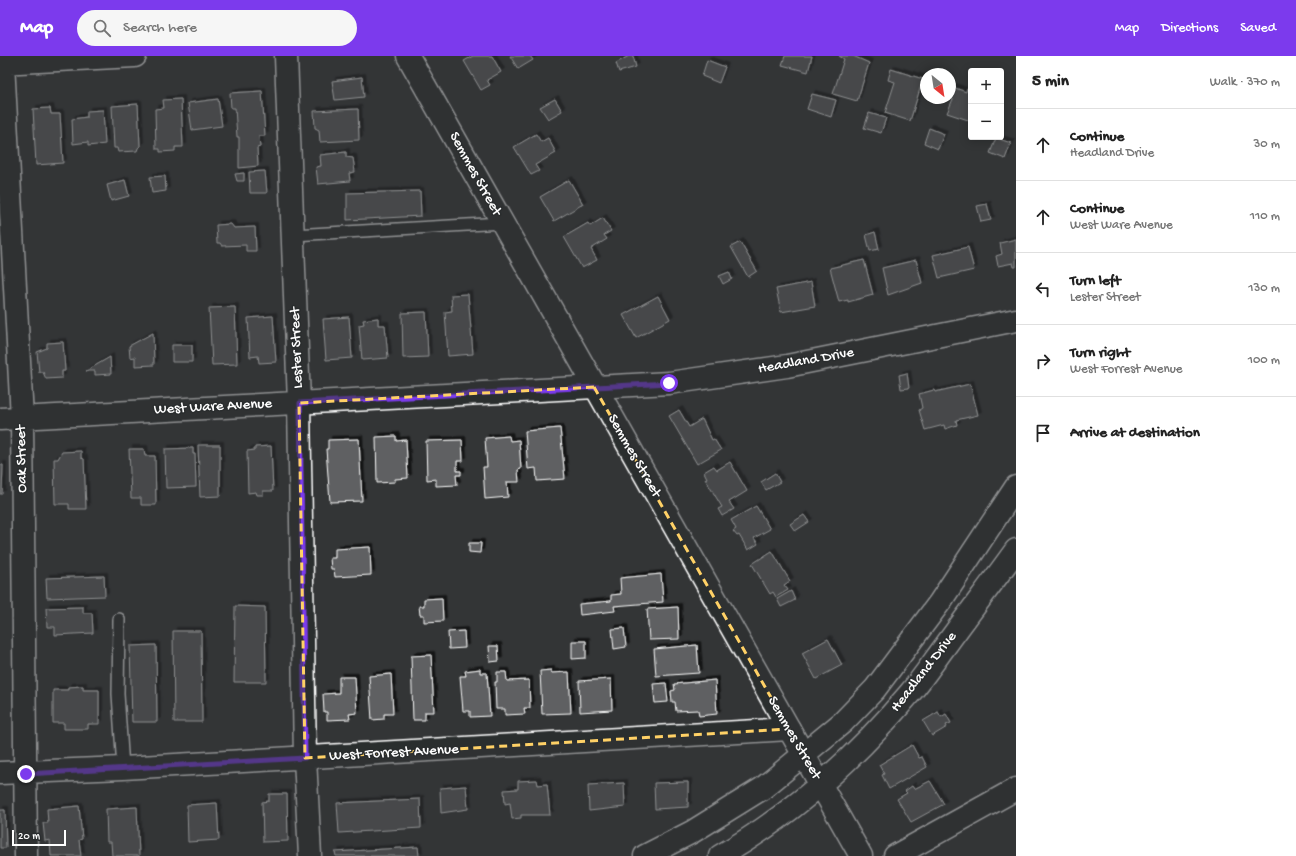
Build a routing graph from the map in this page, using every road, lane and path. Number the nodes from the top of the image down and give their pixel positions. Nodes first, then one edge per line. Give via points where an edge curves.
1 (135, 56) edge
2 (286, 56) edge
3 (408, 56) edge
4 (2, 63) edge
5 (502, 223) junction
6 (293, 235) junction
7 (1016, 320) edge
8 (594, 387) junction
9 (300, 403) junction
10 (22, 418) junction
11 (0, 419) edge
12 (1016, 487) edge
13 (1016, 550) edge
14 (119, 619) dead end
15 (789, 729) junction
16 (804, 755) junction
17 (305, 758) junction
18 (123, 768) junction
19 (0, 774) edge
20 (26, 774) junction
21 (820, 784) junction
22 (1016, 789) edge
23 (26, 856) edge
24 (310, 856) edge
25 (645, 856) edge
26 (720, 856) edge
27 (861, 856) edge
28 (895, 856) edge

1 - 4 street
2 - 6 street, Lester Street
3 - 5 street, Semmes Street
4 - 10 street, Oak Street
5 - 6 lane
5 - 8 street, Semmes Street
6 - 9 street, Lester Street
7 - 8 street, Headland Drive via 787,366 669,383
8 - 9 street, West Ware Avenue
8 - 15 street, Semmes Street
9 - 10 street, West Ware Avenue
9 - 17 street, Lester Street
10 - 11 street, West Ware Avenue
10 - 20 street, Oak Street
12 - 16 street, Headland Drive via 940,602 875,689 843,722
13 - 21 street, Headland Drive via 910,693 867,740
14 - 18 lane via 118,694
15 - 16 street, Semmes Street
15 - 17 street, West Forrest Avenue
16 - 21 street, Semmes Street
16 - 25 street, Headland Drive via 763,788 692,832
17 - 18 street, West Forrest Avenue
17 - 24 street, Lester Street
18 - 20 street, West Forrest Avenue
19 - 20 street, West Forrest Avenue
20 - 23 street, Oak Street
21 - 26 street, Headland Drive via 774,820
21 - 27 street, Semmes Street
22 - 28 street

